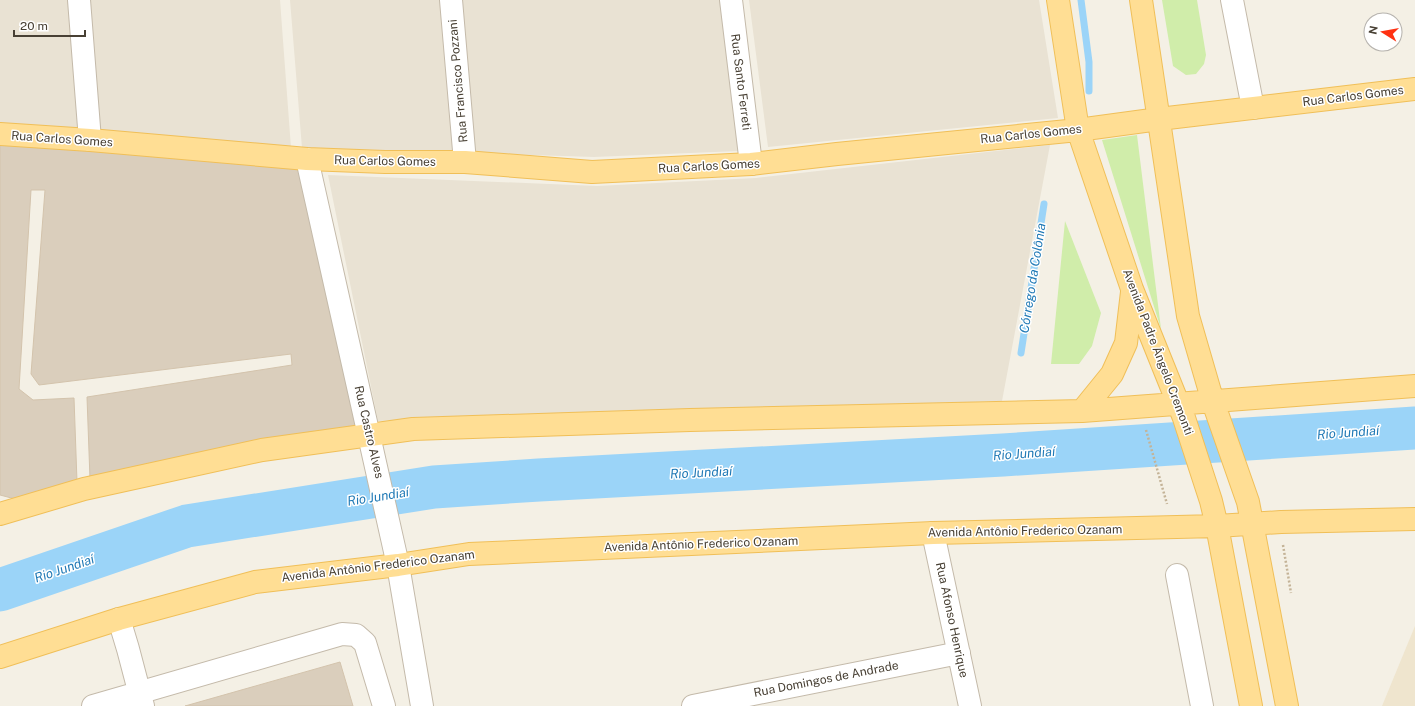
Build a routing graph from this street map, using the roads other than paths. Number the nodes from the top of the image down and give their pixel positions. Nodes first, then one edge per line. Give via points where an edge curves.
1 (79, 0) edge
2 (451, 0) edge
3 (731, 0) edge
4 (1058, 0) edge
5 (1141, 0) edge
6 (1232, 0) edge
7 (1415, 89) edge
8 (1253, 108) junction
9 (1159, 119) junction
10 (1078, 130) junction
11 (0, 134) edge
12 (90, 140) junction
13 (307, 159) junction
14 (465, 162) junction
15 (751, 164) junction
16 (1132, 289) junction
17 (1415, 386) edge
18 (1216, 410) junction
19 (1082, 411) junction
20 (1182, 411) junction
21 (369, 435) junction
22 (6, 508) edge
23 (1415, 519) edge
24 (1252, 524) junction
25 (1217, 526) junction
26 (933, 533) junction
27 (398, 565) junction
28 (1177, 575) dead end
29 (118, 619) junction
30 (959, 653) junction
31 (0, 657) edge
32 (141, 699) edge
33 (93, 706) edge
34 (384, 706) edge
35 (422, 706) edge
36 (693, 706) edge
37 (970, 706) edge
38 (1202, 706) edge
39 (1251, 706) edge
40 (1287, 706) edge

1 - 12 street
2 - 14 street, Rua Francisco Pozzani
3 - 15 street, Rua Santo Ferreti
4 - 10 main road, Avenida Padre Ângelo Cremonti
5 - 9 main road
6 - 8 street
7 - 8 main road, Rua Carlos Gomes
8 - 9 main road, Rua Carlos Gomes
9 - 10 main road, Rua Carlos Gomes
9 - 18 main road via 1188,316
10 - 15 main road, Rua Carlos Gomes
10 - 16 main road, Avenida Padre Ângelo Cremonti
11 - 12 main road, Rua Carlos Gomes
12 - 13 main road, Rua Carlos Gomes
13 - 14 main road, Rua Carlos Gomes
13 - 21 street, Rua Castro Alves
14 - 15 main road, Rua Carlos Gomes via 592,172
16 - 19 main road via 1126,343 1112,374
16 - 20 main road, Avenida Padre Ângelo Cremonti
17 - 18 main road
18 - 20 main road
18 - 24 main road via 1248,502
19 - 20 main road
19 - 21 main road via 421,429
20 - 25 main road, Avenida Padre Ângelo Cremonti
21 - 22 main road via 262,450
21 - 27 street, Rua Castro Alves
23 - 24 main road, Avenida Antônio Frederico Ozanam
24 - 25 main road, Avenida Antônio Frederico Ozanam
24 - 40 main road
25 - 26 main road, Avenida Antônio Frederico Ozanam
25 - 39 main road, Avenida Padre Ângelo Cremonti
26 - 27 main road, Avenida Antônio Frederico Ozanam via 469,554
26 - 30 street, Rua Afonso Henrique
27 - 29 main road, Avenida Antônio Frederico Ozanam via 255,582
27 - 35 street, Rua Castro Alves
28 - 38 street
29 - 31 main road, Avenida Antônio Frederico Ozanam
29 - 32 street
30 - 36 street, Rua Domingos de Andrade
30 - 37 street, Rua Afonso Henrique
32 - 33 street
32 - 34 street via 342,634 356,634 365,644

